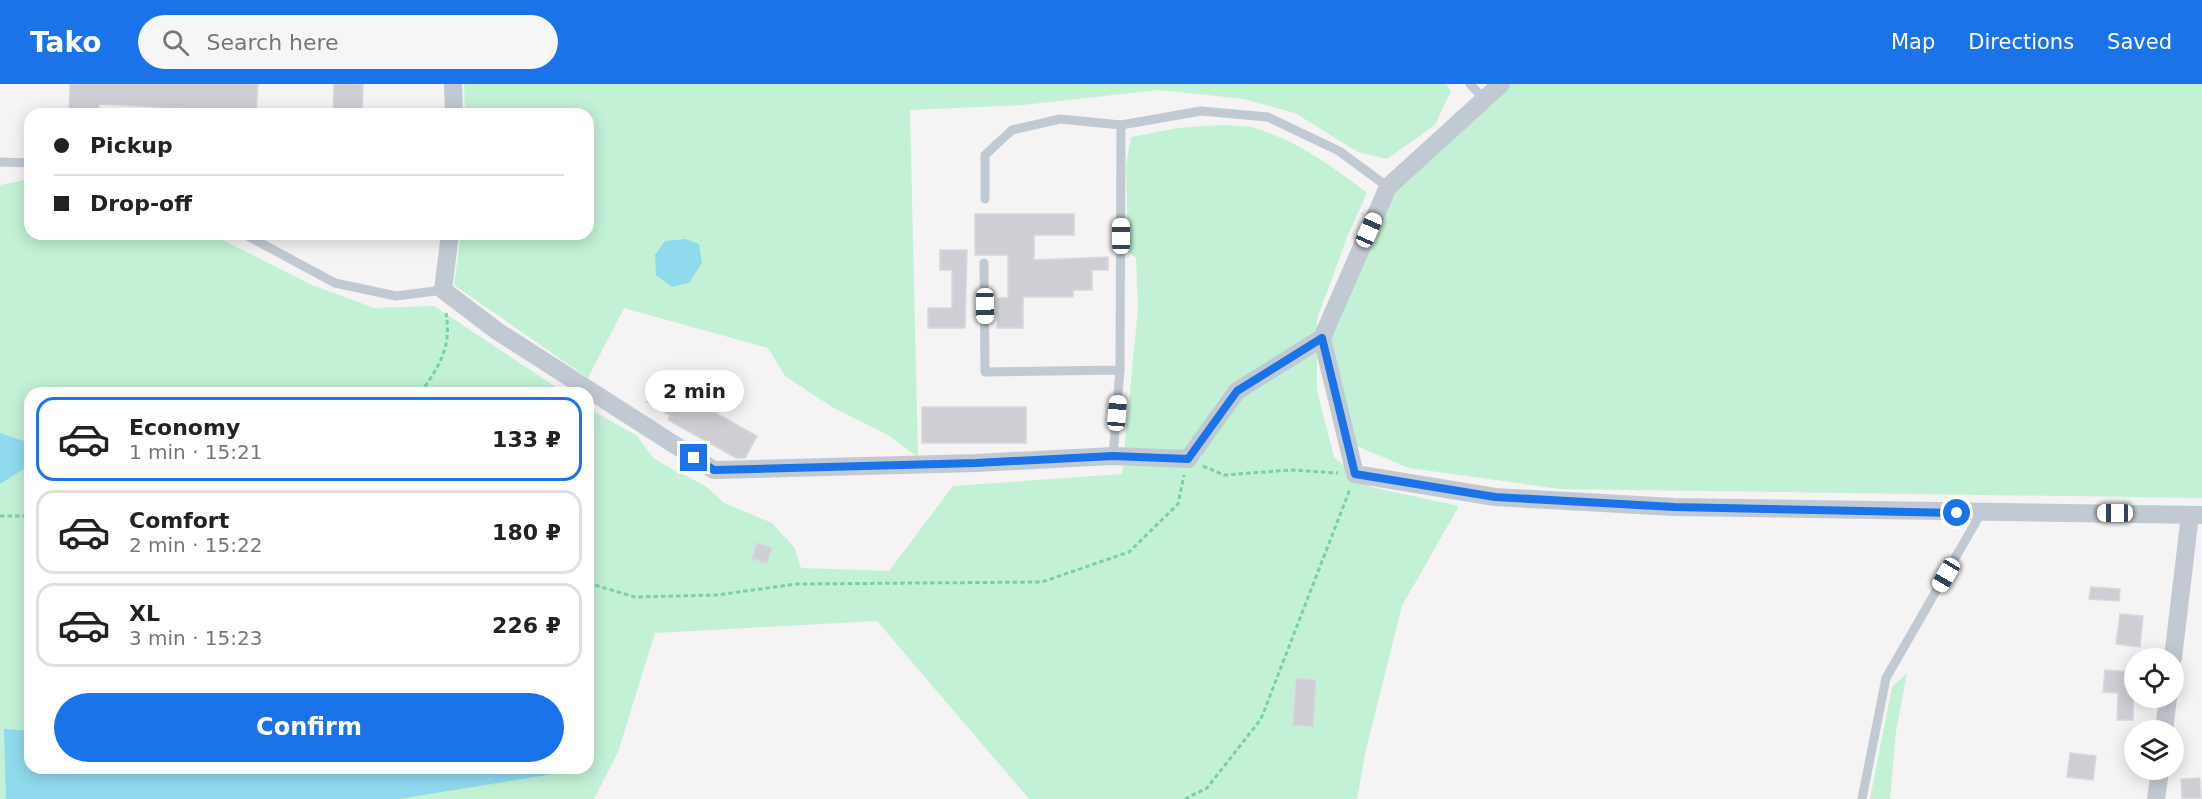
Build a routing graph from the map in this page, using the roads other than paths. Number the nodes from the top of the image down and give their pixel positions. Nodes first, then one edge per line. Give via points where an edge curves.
1 (453, 84) edge
2 (1470, 84) edge
3 (1501, 84) edge
4 (1484, 99) junction
5 (454, 108) edge
6 (1121, 125) junction
7 (0, 162) edge
8 (24, 163) edge
9 (1388, 187) junction
10 (985, 200) dead end
11 (255, 240) edge
12 (449, 240) edge
13 (984, 263) dead end
14 (443, 290) junction
15 (1322, 338) junction
16 (1120, 370) junction
17 (584, 387) edge
18 (594, 393) edge
19 (1113, 456) junction
20 (1981, 513) junction
21 (2196, 515) edge
22 (2175, 648) edge
23 (2159, 780) edge
24 (1862, 799) edge
25 (2156, 799) edge

1 - 5 street
2 - 4 lane
3 - 4 street
4 - 9 street
6 - 9 lane via 1201,111 1268,117 1339,151
6 - 10 lane via 1060,119 1012,130 985,155
6 - 16 lane
7 - 8 lane
9 - 15 street
11 - 14 lane via 335,283 396,296
12 - 14 street
13 - 16 lane via 986,372
14 - 17 street via 497,331
15 - 19 street via 1237,391 1188,459
15 - 20 street via 1355,474 1495,497 1674,507
16 - 19 lane
18 - 19 street via 714,470
20 - 21 street
20 - 24 lane via 1886,678
21 - 22 street
23 - 25 street

